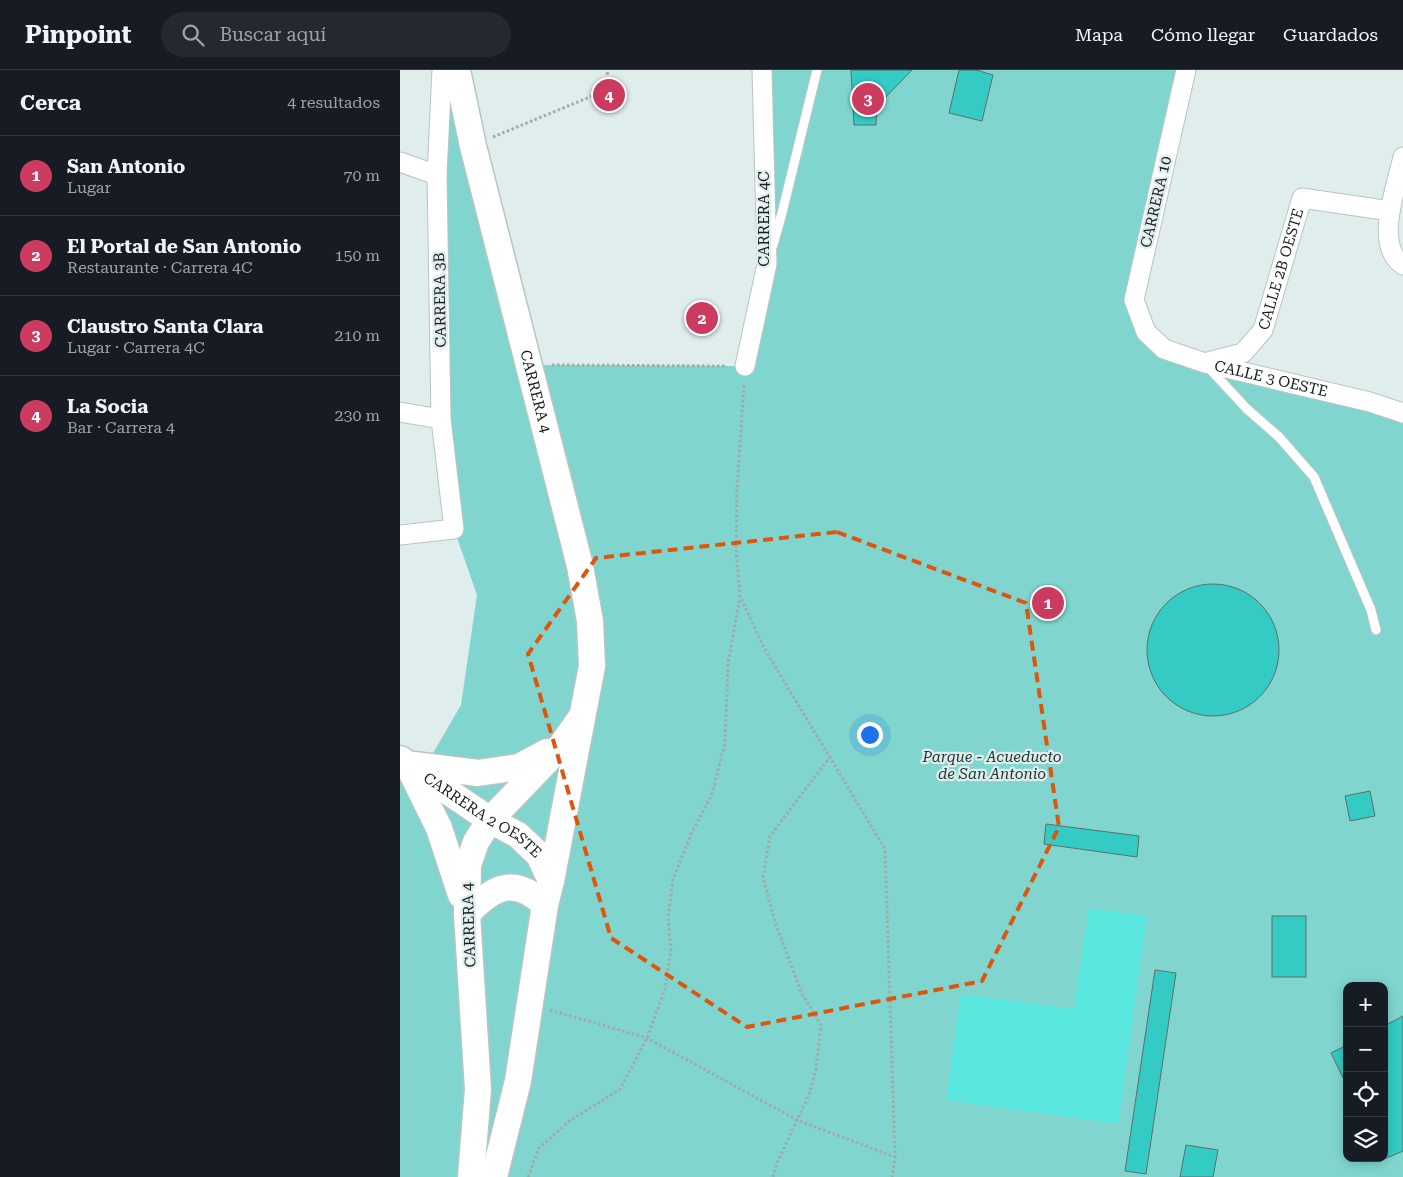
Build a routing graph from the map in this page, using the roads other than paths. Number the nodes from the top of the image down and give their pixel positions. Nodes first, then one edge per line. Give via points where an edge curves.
1 (442, 70) edge
2 (457, 70) edge
3 (762, 70) edge
4 (817, 70) edge
5 (1186, 70) edge
6 (400, 162) edge
7 (1402, 168) edge
8 (437, 175) junction
9 (1390, 211) junction
10 (767, 264) junction
11 (1403, 265) edge
12 (1146, 332) joint
13 (1205, 363) junction
14 (745, 366) road end
15 (400, 412) edge
16 (1403, 413) edge
17 (442, 419) junction
18 (400, 535) edge
19 (1376, 630) dead end
20 (584, 714) junction
21 (560, 746) junction
22 (404, 762) edge
23 (490, 820) junction
24 (548, 893) junction
25 (467, 914) junction
26 (471, 1177) edge
27 (494, 1177) edge

1 - 8 street, CARRERA 3B
2 - 20 main road, CARRERA 4 via 473,146 580,566 590,621 592,666
3 - 10 street, CARRERA 4C
4 - 10 lane
5 - 12 street, CARRERA 10 via 1134,300
6 - 8 street
7 - 9 street
8 - 17 street, CARRERA 3B
9 - 11 street via 1390,250
9 - 13 street, CALLE 2B OESTE via 1302,198 1263,330 1243,353
10 - 14 street, CARRERA 4C
12 - 13 street, CALLE 3 OESTE via 1164,349
13 - 16 street, CALLE 3 OESTE via 1370,402
13 - 19 lane via 1314,477 1371,610
15 - 17 street
17 - 18 street, CARRERA 3B via 454,529
20 - 21 main road, CARRERA 4
20 - 24 main road, CARRERA 4
21 - 22 main road via 519,767 478,773
21 - 23 main road, CARRERA 4
22 - 23 main road, CARRERA 2 OESTE
22 - 25 main road via 439,828
23 - 24 main road, CARRERA 2 OESTE via 518,835 539,855
23 - 25 main road, CARRERA 4 via 476,842 468,865
24 - 25 main road via 534,894 520,888 505,888 491,892
24 - 27 main road, CARRERA 4 via 518,1081
25 - 26 main road, CARRERA 4 via 478,1089

